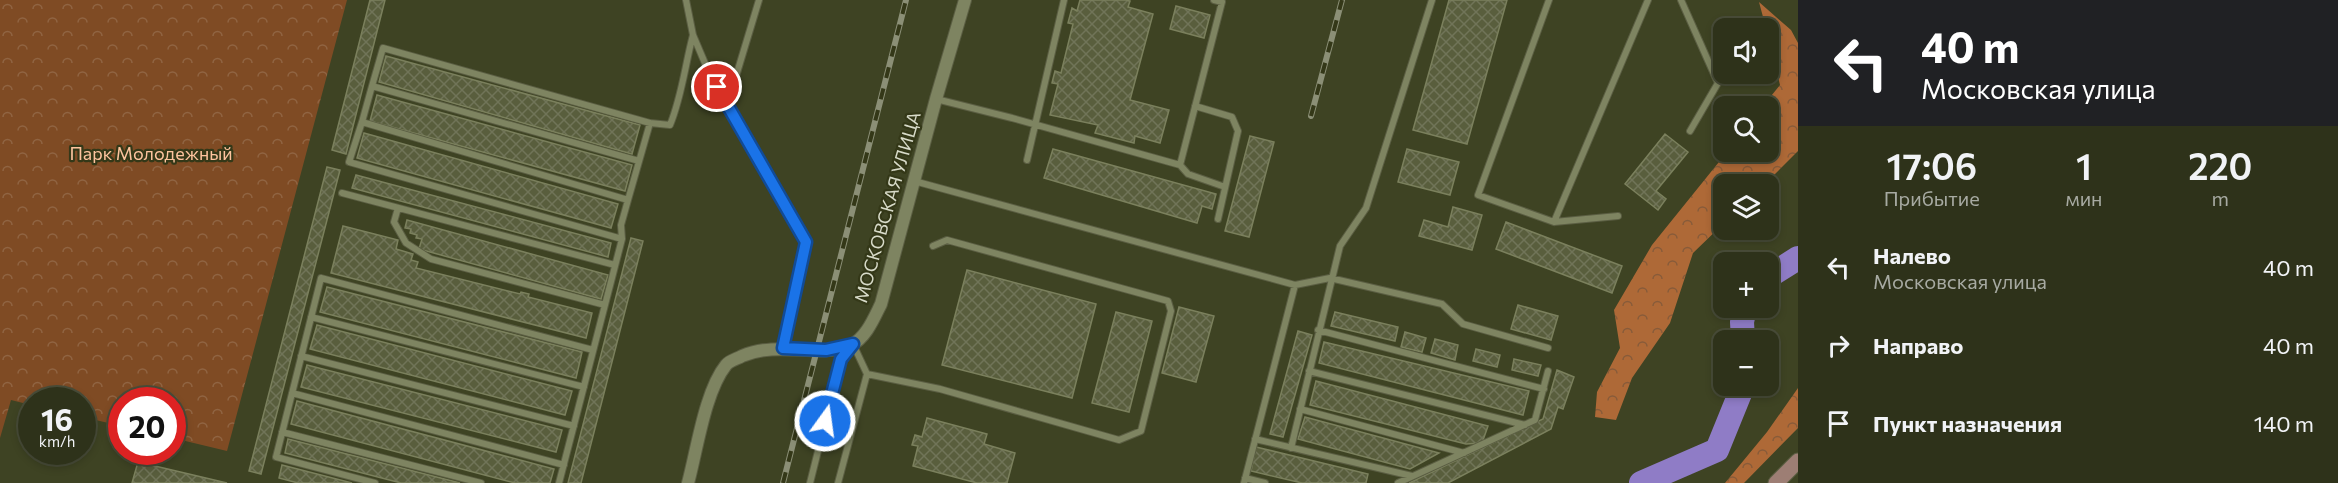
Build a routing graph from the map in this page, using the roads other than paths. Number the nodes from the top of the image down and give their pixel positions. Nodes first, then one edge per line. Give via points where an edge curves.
1 (686, 0) edge
2 (759, 0) edge
3 (965, 0) edge
4 (1064, 0) edge
5 (1214, 0) edge
6 (1432, 0) edge
7 (1549, 0) edge
8 (1648, 0) edge
9 (1681, 0) edge
10 (693, 35) junction
11 (372, 86) junction
12 (936, 99) junction
13 (728, 106) junction
14 (1195, 106) junction
15 (362, 122) junction
16 (650, 123) junction
17 (1035, 124) junction
18 (1690, 131) dead end
19 (1027, 160) dead end
20 (639, 161) junction
21 (1180, 165) junction
22 (914, 181) junction
23 (1225, 187) junction
24 (342, 193) dead end
25 (628, 200) junction
26 (398, 208) junction
27 (1618, 216) dead end
28 (1218, 219) dead end
29 (1554, 222) junction
30 (622, 239) junction
31 (933, 246) dead end
32 (615, 265) junction
33 (1330, 278) junction
34 (1295, 285) junction
35 (605, 305) junction
36 (311, 317) junction
37 (1318, 330) junction
38 (853, 344) junction
39 (783, 348) junction
40 (1548, 348) dead end
41 (593, 350) junction
42 (301, 356) junction
43 (1309, 371) junction
44 (1548, 372) dead end
45 (867, 374) junction
46 (584, 387) junction
47 (1544, 389) junction
48 (292, 393) junction
49 (1300, 409) junction
50 (1525, 425) junction
51 (574, 426) junction
52 (282, 432) junction
53 (1255, 439) junction
54 (1291, 448) junction
55 (1464, 453) junction
56 (1798, 461) edge
57 (564, 465) junction
58 (1412, 476) junction
59 (1244, 481) edge
60 (375, 483) edge
61 (480, 483) edge
62 (559, 483) edge
63 (688, 483) edge
64 (810, 483) edge
65 (838, 483) edge
66 (1265, 483) edge
67 (1398, 483) edge
68 (1776, 483) edge

1 - 10 lane
2 - 13 lane
3 - 12 street, МОСКОВСКАЯ УЛИЦА
4 - 17 lane
5 - 14 lane via 1222,2
6 - 33 lane via 1366,208 1340,246
7 - 29 lane via 1478,195
8 - 29 lane
9 - 18 lane via 1718,83
10 - 13 lane
10 - 16 lane via 670,125
11 - 15 lane
11 - 16 lane via 383,48
11 - 20 lane
12 - 17 lane
12 - 22 street, МОСКОВСКАЯ УЛИЦА
13 - 39 lane via 806,242
14 - 21 lane
14 - 23 lane via 1232,117 1238,131
15 - 25 lane
15 - 30 lane via 349,162
16 - 20 lane
17 - 19 lane
17 - 21 lane
20 - 25 lane
21 - 23 lane via 1188,174
22 - 34 lane
22 - 38 street, МОСКОВСКАЯ УЛИЦА via 881,304 868,329
23 - 28 lane
24 - 26 lane
25 - 30 lane via 621,225
26 - 32 lane
26 - 35 lane via 394,222 406,243 430,260
27 - 29 lane
30 - 32 lane
31 - 45 lane via 947,240 1168,301 1171,311 1141,431 1119,440 940,389
32 - 35 lane
33 - 34 lane
33 - 37 lane
33 - 40 lane via 1442,304 1463,324
34 - 53 lane
35 - 41 lane
36 - 41 lane via 321,278
36 - 42 lane
36 - 46 lane
37 - 43 lane
37 - 47 lane
38 - 39 street via 826,350
38 - 45 lane
38 - 64 lane via 841,359
39 - 63 street via 755,350 728,363 713,388
41 - 46 lane
42 - 48 lane
42 - 51 lane
43 - 49 lane
43 - 50 lane
44 - 47 lane
45 - 65 lane
46 - 51 lane
47 - 50 lane via 1535,420
48 - 52 lane
48 - 57 lane
49 - 54 lane
49 - 55 lane
50 - 55 lane
51 - 57 lane
52 - 60 lane via 276,458
52 - 61 lane
53 - 54 lane
53 - 59 lane
54 - 58 lane
55 - 58 lane
56 - 68 street
57 - 62 lane
58 - 67 lane
59 - 66 lane

